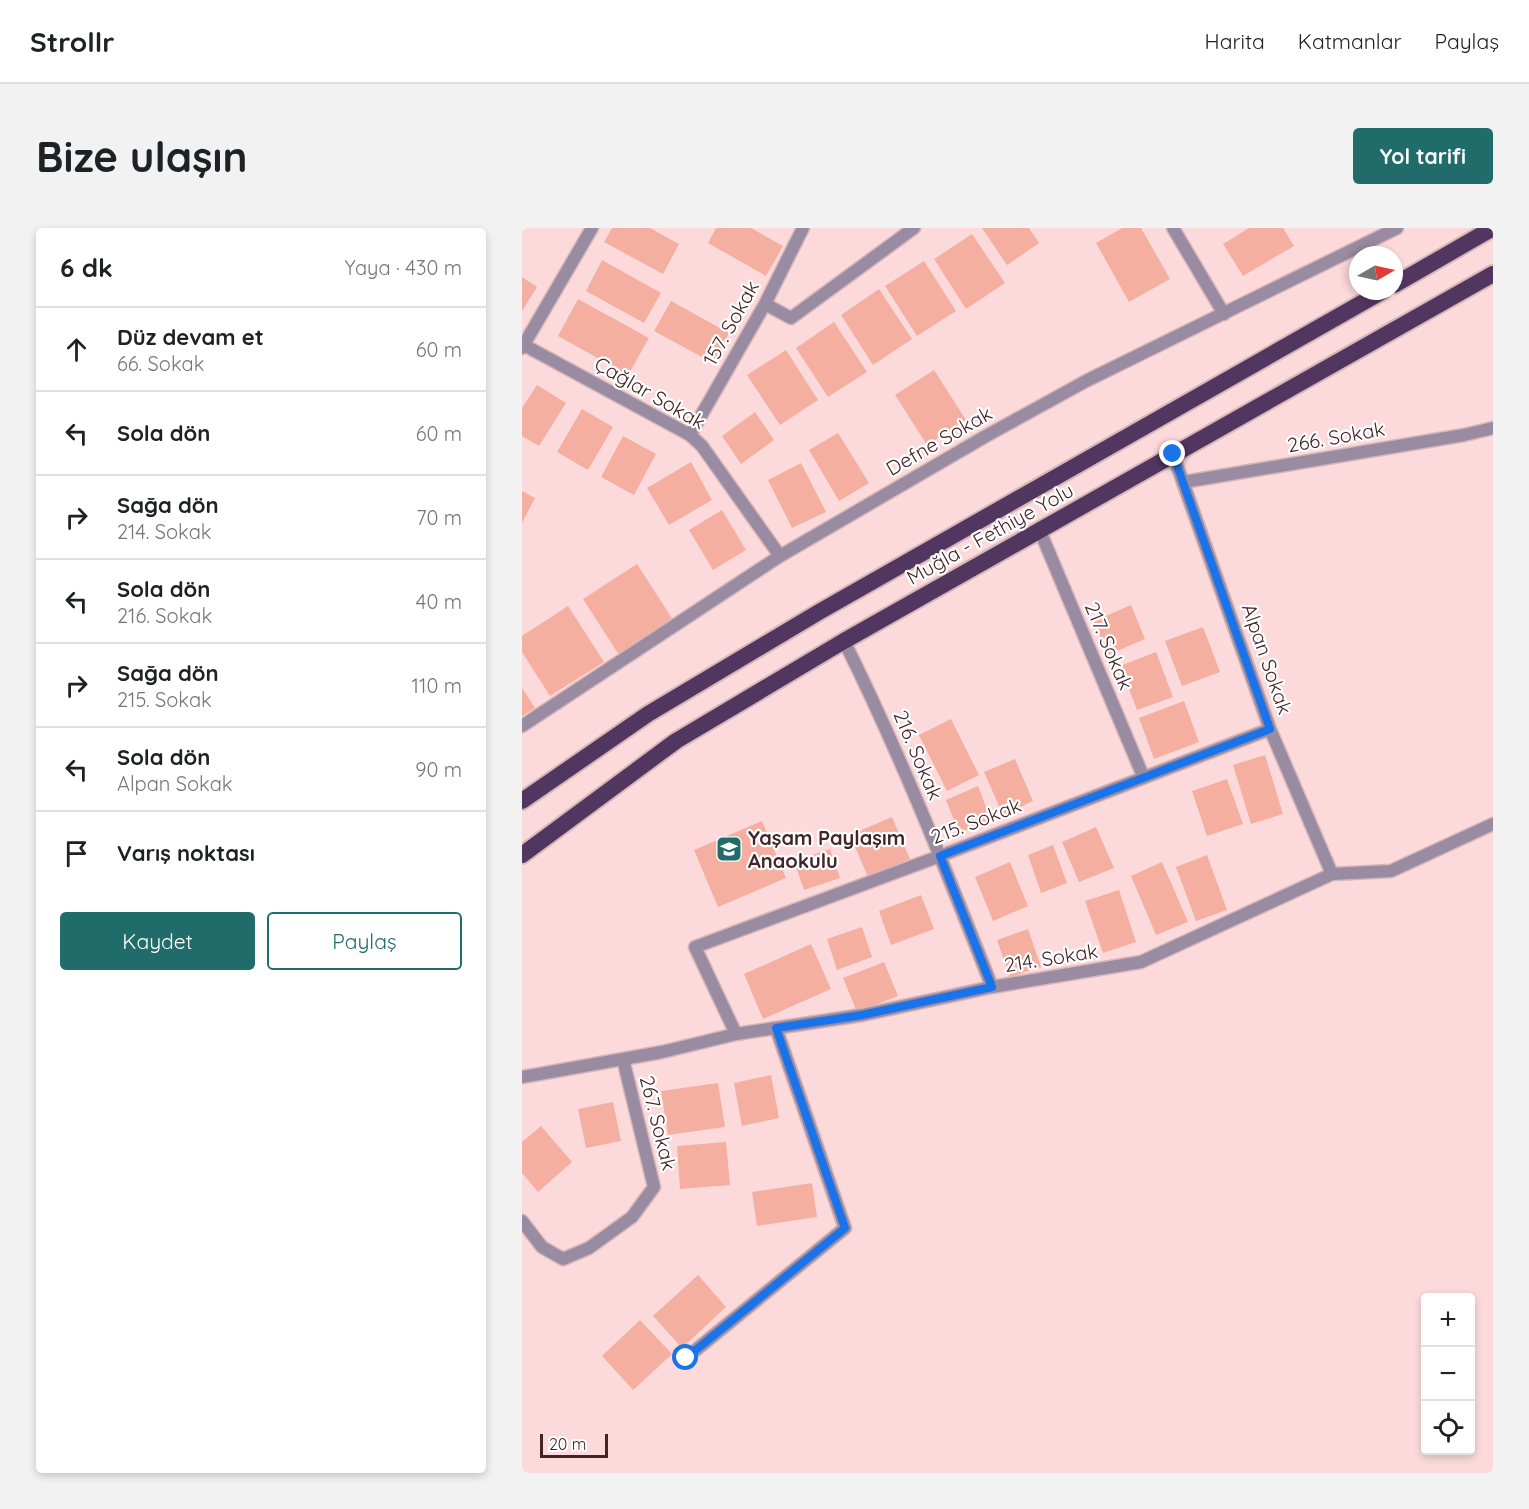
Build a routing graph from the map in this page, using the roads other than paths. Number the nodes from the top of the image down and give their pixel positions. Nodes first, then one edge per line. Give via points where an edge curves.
1 (592, 228) edge
2 (803, 228) edge
3 (914, 228) edge
4 (1173, 228) edge
5 (1397, 228) edge
6 (1493, 228) edge
7 (1493, 274) edge
8 (1403, 280) edge
9 (1367, 300) edge
10 (765, 304) junction
11 (1224, 314) junction
12 (523, 346) edge
13 (1493, 428) edge
14 (690, 435) junction
15 (1173, 454) junction
16 (1184, 482) junction
17 (1040, 531) junction
18 (780, 556) junction
19 (844, 641) junction
20 (522, 726) edge
21 (1270, 729) junction
22 (1143, 776) junction
23 (522, 801) edge
24 (1493, 824) edge
25 (522, 855) edge
26 (940, 856) junction
27 (1332, 874) junction
28 (992, 987) junction
29 (776, 1028) junction
30 (736, 1034) junction
31 (623, 1059) junction
32 (522, 1077) edge
33 (522, 1221) edge
34 (686, 1358) dead end

1 - 12 street
2 - 10 street, 157. Sokak
3 - 10 street via 791,318
4 - 11 street
5 - 11 street, Defne Sokak
6 - 8 highway
7 - 15 highway, Muğla - Fethiye Yolu
9 - 23 highway, Muğla - Fethiye Yolu via 808,618 648,714
10 - 14 street, 157. Sokak
11 - 18 street, Defne Sokak via 1016,419
12 - 14 street, Çağlar Sokak
13 - 16 street, 266. Sokak
14 - 18 street, Çağlar Sokak via 702,446
15 - 16 street, Alpan Sokak
15 - 17 highway, Muğla - Fethiye Yolu
16 - 21 street, Alpan Sokak
17 - 19 highway, Muğla - Fethiye Yolu
17 - 22 street, 217. Sokak
18 - 20 street, Defne Sokak
19 - 25 highway, Muğla - Fethiye Yolu via 676,741
19 - 26 street, 216. Sokak via 881,716
21 - 22 street, 215. Sokak
21 - 27 street, Alpan Sokak
22 - 26 street, 215. Sokak
24 - 27 street, 214. Sokak via 1391,871
26 - 28 street, 216. Sokak
26 - 30 street, 215. Sokak via 695,947
27 - 28 street, 214. Sokak via 1141,962
28 - 29 street, 214. Sokak via 862,1015
29 - 30 street, 214. Sokak
29 - 34 street via 845,1228
30 - 31 street, 214. Sokak
31 - 32 street, 214. Sokak
31 - 33 street, 267. Sokak via 654,1187 633,1217 589,1248 563,1258 542,1247

